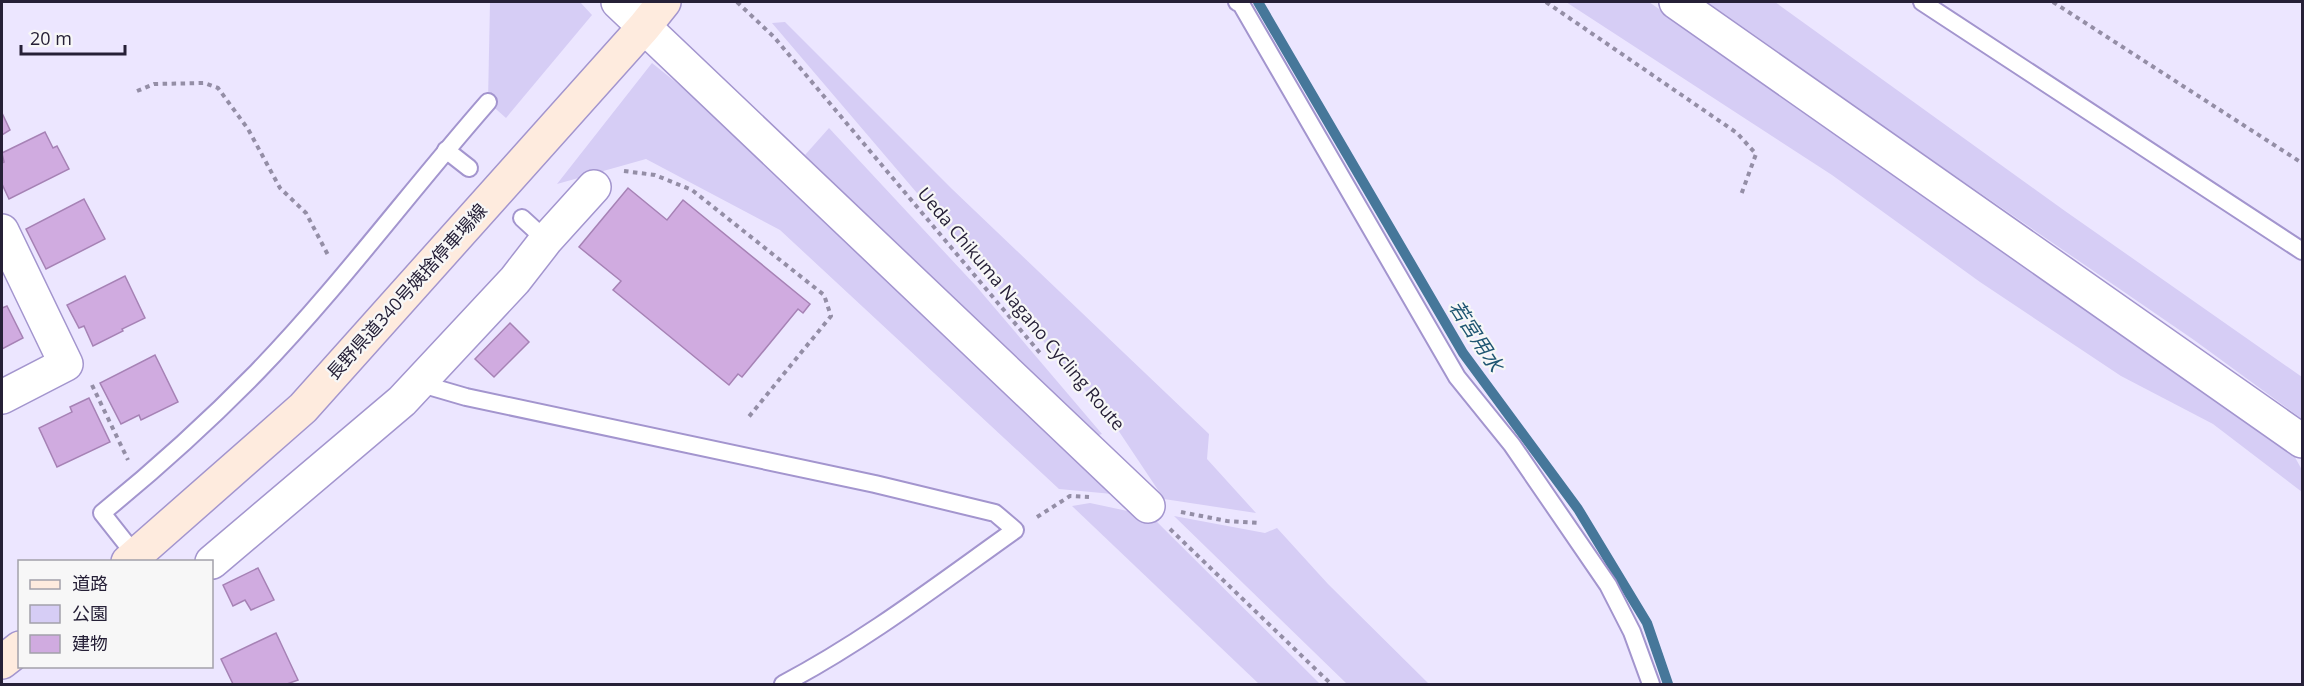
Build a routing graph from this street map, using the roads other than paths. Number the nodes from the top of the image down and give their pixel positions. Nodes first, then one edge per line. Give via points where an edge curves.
1 (618, 2) edge
2 (1237, 2) edge
3 (1676, 2) edge
4 (1922, 2) edge
5 (656, 12) edge
6 (488, 102) dead end
7 (446, 150) junction
8 (469, 168) dead end
9 (594, 187) road end
10 (522, 218) dead end
11 (2, 231) edge
12 (546, 240) junction
13 (2302, 252) edge
14 (418, 383) junction
15 (2, 397) edge
16 (2302, 441) edge
17 (1148, 506) road end
18 (135, 560) edge
19 (213, 561) edge
20 (18, 650) edge
21 (2, 662) edge
22 (783, 684) edge
23 (1651, 684) edge

1 - 5 street
2 - 23 lane via 1457,377 1512,445 1608,585 1632,632
3 - 16 street
4 - 13 lane
5 - 17 street
5 - 18 main road, 長野県道340号姨捨停車場線 via 303,408
6 - 7 lane
7 - 8 lane
7 - 18 lane via 341,278 257,372 102,513
9 - 12 street
10 - 12 lane
11 - 15 street via 66,364
12 - 14 street via 515,280
14 - 19 street via 402,401
14 - 22 lane via 466,397 984,510 995,513 1015,530 887,622
20 - 21 main road

